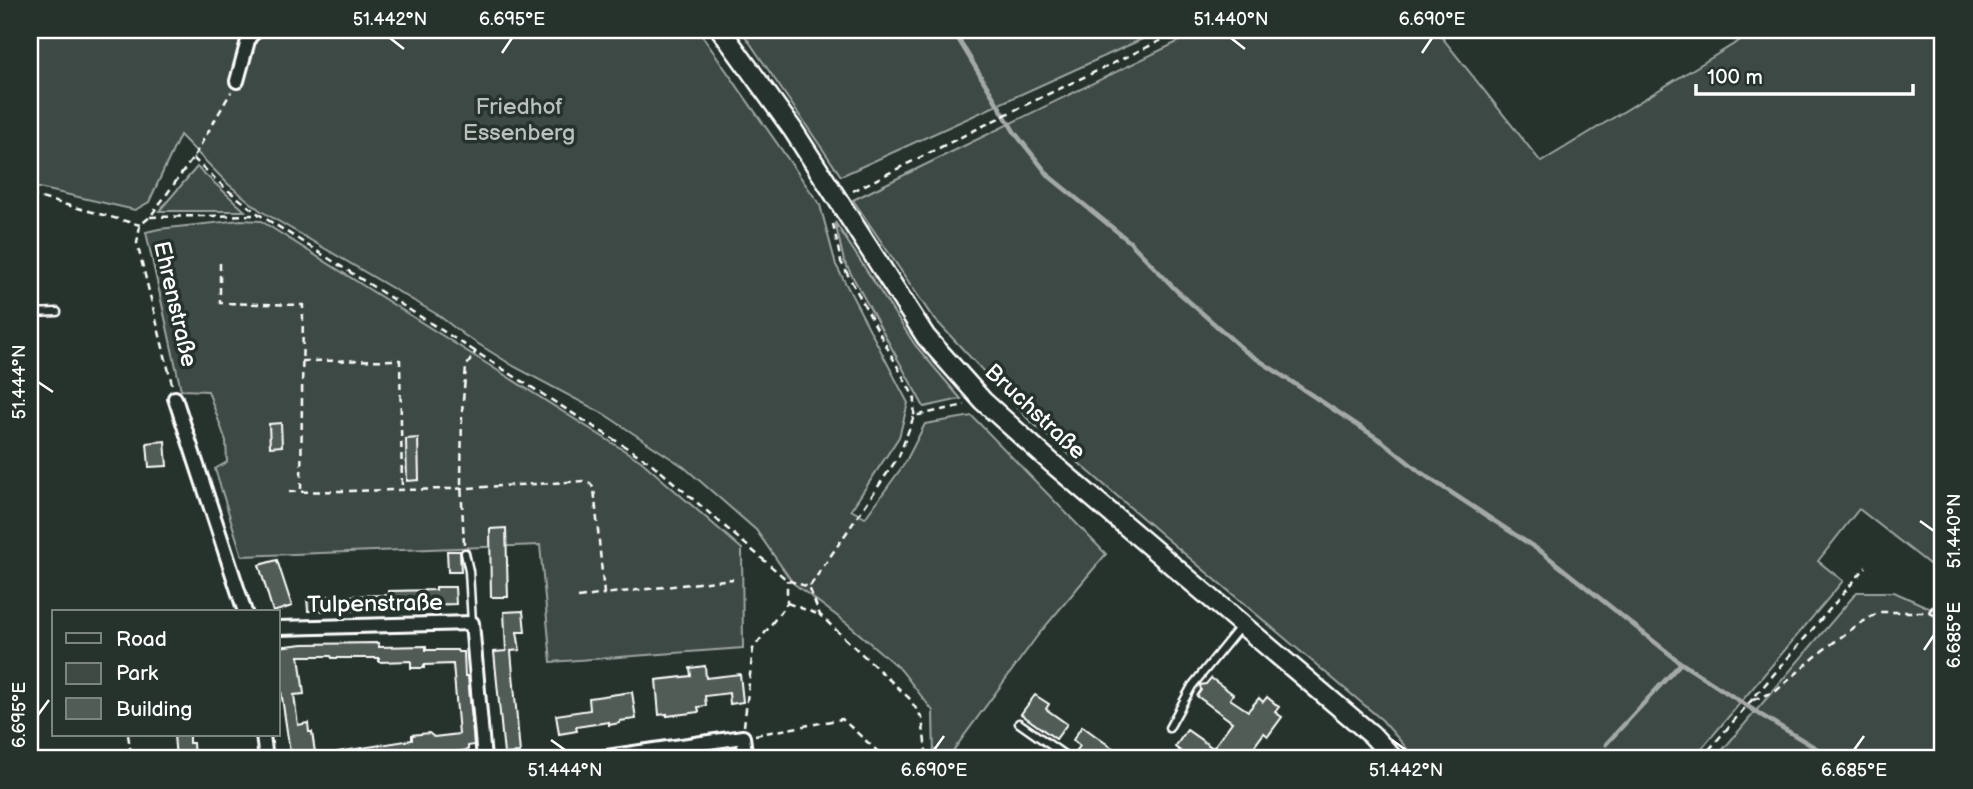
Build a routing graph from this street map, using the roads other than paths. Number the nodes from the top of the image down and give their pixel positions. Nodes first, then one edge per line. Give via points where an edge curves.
1 (257, 30) edge
2 (721, 30) edge
3 (237, 81) road end
4 (57, 312) dead end
5 (30, 313) edge
6 (176, 397) road end
7 (465, 553) road end
8 (244, 610) edge
9 (472, 623) junction
10 (1243, 624) junction
11 (280, 628) edge
12 (1019, 723) dead end
13 (1169, 728) dead end
14 (263, 736) edge
15 (266, 759) edge
16 (484, 759) edge
17 (593, 759) edge
18 (746, 759) edge
19 (1070, 759) edge
20 (1394, 759) edge

1 - 3 street via 249,37
2 - 10 street, Bruchstraße via 793,130 926,337 983,401
4 - 5 lane
6 - 8 street, Ehrenstraße
7 - 9 lane
9 - 11 street, Tulpenstraße
9 - 16 street
10 - 13 lane via 1192,686
10 - 20 street, Bruchstraße via 1373,735
12 - 19 lane
14 - 15 street
17 - 18 street via 743,737

